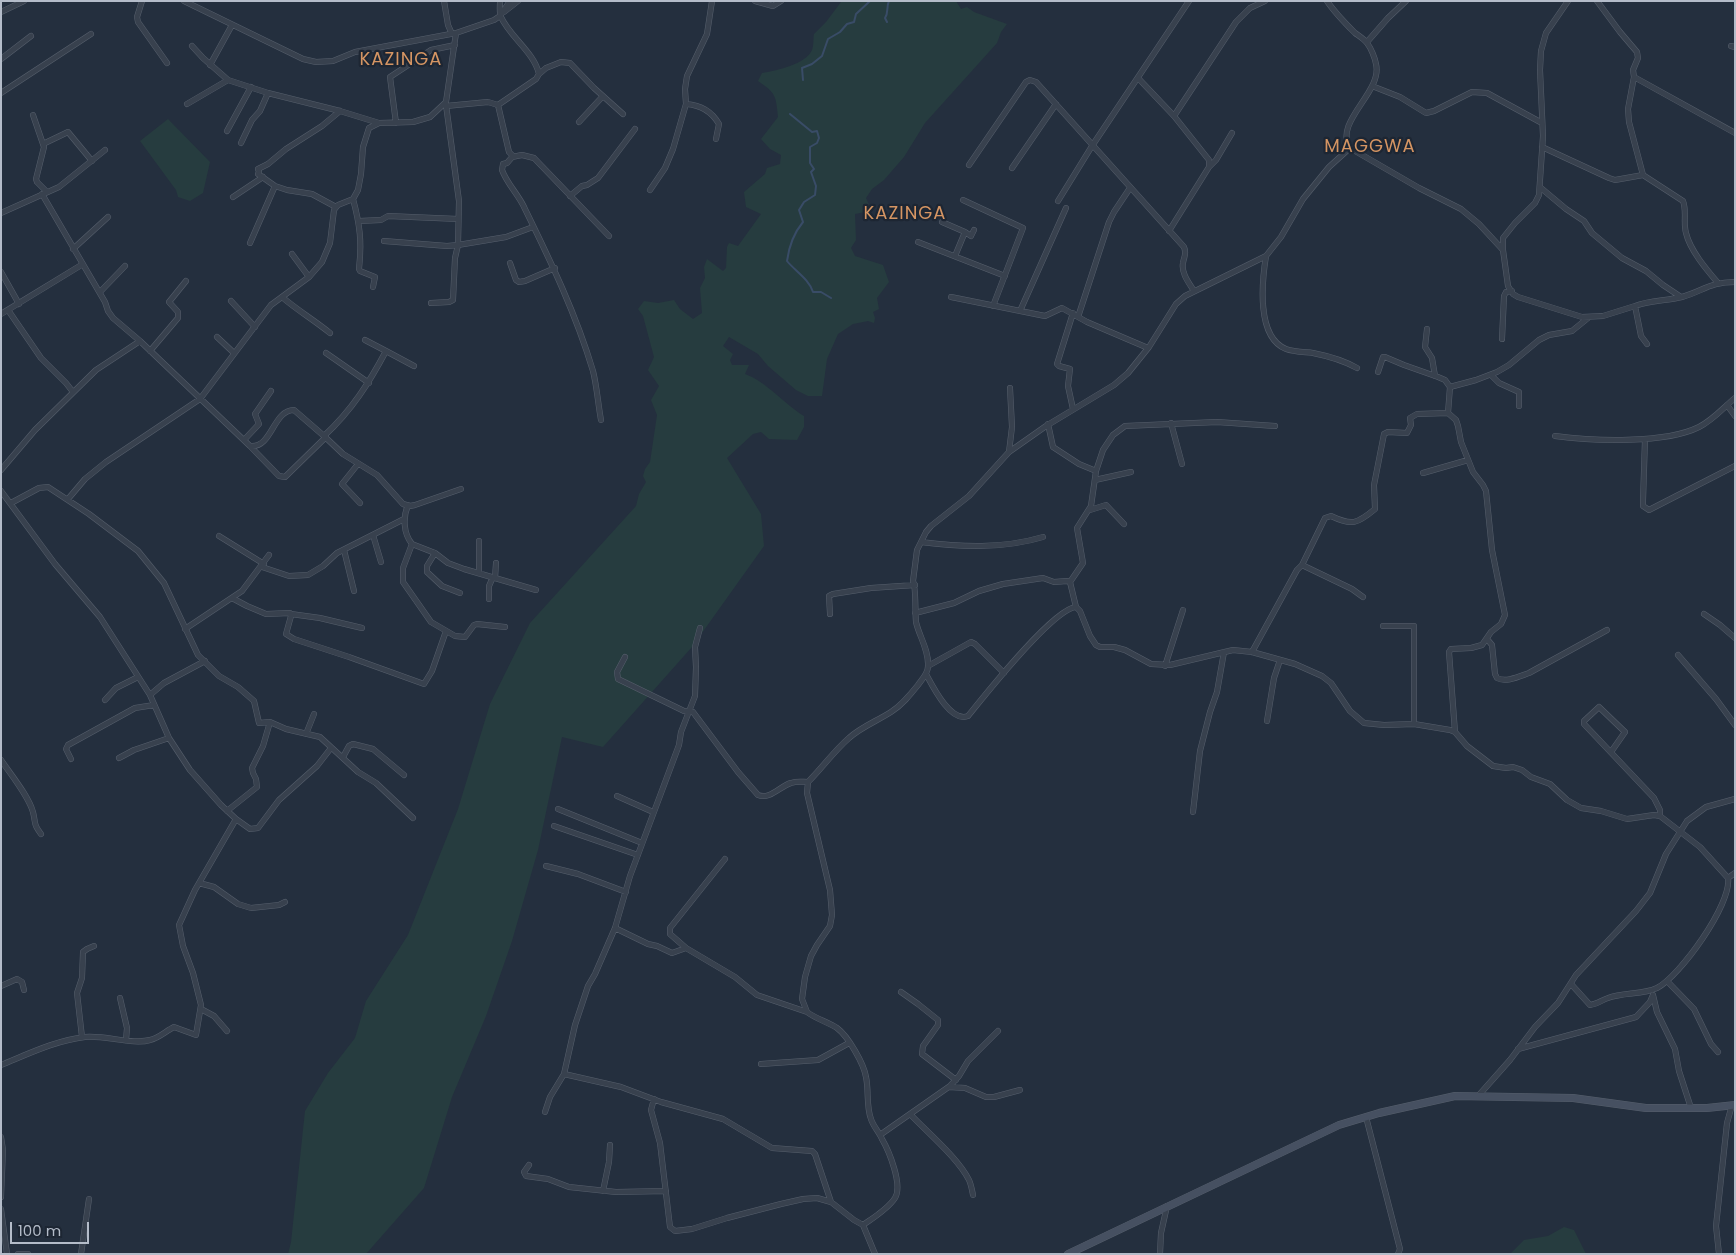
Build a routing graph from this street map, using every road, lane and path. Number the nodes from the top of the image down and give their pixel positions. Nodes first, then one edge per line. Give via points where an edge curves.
1 (24, 1) edge
2 (142, 1) edge
3 (184, 1) edge
4 (444, 1) edge
5 (500, 1) edge
6 (510, 1) edge
7 (518, 1) edge
8 (712, 1) edge
9 (755, 1) edge
10 (781, 1) edge
11 (1190, 1) edge
12 (1265, 1) edge
13 (1327, 1) edge
14 (1406, 1) edge
15 (1568, 1) edge
16 (1597, 1) edge
17 (1, 12) edge
18 (500, 16) junction
19 (232, 25) junction
20 (91, 34) dead end
21 (454, 34) junction
22 (31, 36) dead end
23 (1366, 42) junction
24 (192, 46) dead end
25 (455, 46) junction
26 (1, 59) edge
27 (167, 63) dead end
28 (210, 65) junction
29 (539, 74) junction
30 (1634, 77) junction
31 (1138, 78) junction
32 (228, 80) junction
33 (1372, 86) junction
34 (251, 87) junction
35 (1, 93) edge
36 (268, 93) junction
37 (603, 96) junction
38 (187, 104) dead end
39 (446, 104) junction
40 (498, 104) junction
41 (686, 104) junction
42 (1056, 104) junction
43 (340, 111) junction
44 (623, 114) dead end
45 (33, 115) dead end
46 (1174, 116) junction
47 (579, 122) dead end
48 (380, 123) junction
49 (396, 123) junction
50 (1542, 123) junction
51 (635, 129) dead end
52 (226, 131) dead end
53 (1735, 132) edge
54 (1232, 133) dead end
55 (716, 138) dead end
56 (241, 143) dead end
57 (43, 144) junction
58 (1092, 146) junction
59 (1542, 147) junction
60 (1350, 148) junction
61 (105, 150) dead end
62 (513, 156) junction
63 (92, 161) junction
64 (969, 165) dead end
65 (1209, 167) junction
66 (1012, 168) dead end
67 (1643, 175) junction
68 (263, 178) junction
69 (275, 186) junction
70 (1130, 188) junction
71 (1540, 188) junction
72 (650, 190) dead end
73 (44, 193) junction
74 (570, 196) junction
75 (233, 197) dead end
76 (353, 199) junction
77 (963, 200) dead end
78 (1058, 201) dead end
79 (336, 207) junction
80 (1066, 208) dead end
81 (1, 213) edge
82 (108, 217) dead end
83 (458, 219) junction
84 (359, 221) junction
85 (942, 222) dead end
86 (533, 227) junction
87 (1169, 231) junction
88 (609, 236) dead end
89 (384, 241) dead end
90 (918, 242) dead end
91 (250, 243) dead end
92 (458, 245) junction
93 (73, 249) junction
94 (1503, 250) junction
95 (292, 254) dead end
96 (955, 256) junction
97 (1266, 256) junction
98 (510, 263) dead end
99 (83, 264) junction
100 (125, 266) dead end
101 (555, 268) junction
102 (1, 272) edge
103 (1005, 276) junction
104 (309, 277) junction
105 (186, 281) dead end
106 (1718, 282) junction
107 (1735, 282) edge
108 (372, 287) dead end
109 (1194, 291) junction
110 (1512, 291) junction
111 (100, 292) junction
112 (282, 297) junction
113 (951, 297) dead end
114 (1681, 297) junction
115 (231, 301) dead end
116 (432, 303) dead end
117 (18, 304) junction
118 (993, 306) junction
119 (1635, 306) junction
120 (8, 310) junction
121 (1020, 311) junction
122 (1073, 313) junction
123 (1, 314) edge
124 (1078, 317) junction
125 (1588, 318) junction
126 (255, 327) junction
127 (1427, 329) dead end
128 (330, 333) dead end
129 (216, 337) dead end
130 (1502, 339) dead end
131 (365, 340) dead end
132 (140, 341) junction
133 (1647, 344) dead end
134 (1148, 348) junction
135 (150, 351) junction
136 (386, 351) junction
137 (234, 353) junction
138 (326, 353) dead end
139 (414, 366) dead end
140 (1357, 368) dead end
141 (1378, 372) dead end
142 (1491, 375) junction
143 (1436, 377) junction
144 (369, 383) junction
145 (1450, 387) junction
146 (1010, 388) dead end
147 (271, 391) dead end
148 (73, 392) junction
149 (1735, 398) edge
150 (200, 399) junction
151 (1727, 405) junction
152 (1519, 406) dead end
153 (1073, 409) junction
154 (1448, 413) junction
155 (1735, 416) edge
156 (600, 420) dead end
157 (1171, 423) junction
158 (1048, 424) junction
159 (1275, 426) dead end
160 (325, 436) junction
161 (1556, 436) dead end
162 (1645, 439) junction
163 (244, 440) junction
164 (250, 446) junction
165 (1009, 452) junction
166 (1468, 460) junction
167 (358, 464) junction
168 (1182, 464) dead end
169 (1735, 466) edge
170 (1, 470) edge
171 (1096, 471) junction
172 (1131, 472) dead end
173 (1423, 473) dead end
174 (1095, 480) junction
175 (461, 489) dead end
176 (1, 491) edge
177 (68, 499) junction
178 (360, 502) dead end
179 (11, 504) junction
180 (408, 505) junction
181 (1090, 510) junction
182 (404, 518) junction
183 (1124, 524) dead end
184 (373, 535) junction
185 (219, 536) dead end
186 (1042, 537) dead end
187 (479, 541) dead end
188 (920, 542) junction
189 (412, 544) junction
190 (344, 550) junction
191 (435, 553) junction
192 (270, 555) dead end
193 (381, 562) dead end
194 (496, 563) dead end
195 (263, 565) junction
196 (1302, 565) junction
197 (479, 573) junction
198 (494, 578) junction
199 (1070, 582) junction
200 (915, 584) junction
201 (536, 590) dead end
202 (354, 591) dead end
203 (460, 593) dead end
204 (1363, 597) dead end
205 (232, 598) junction
206 (489, 598) dead end
207 (1076, 607) junction
208 (1183, 610) dead end
209 (915, 613) junction
210 (291, 614) junction
211 (830, 614) dead end
212 (1704, 614) dead end
213 (1383, 626) dead end
214 (505, 627) dead end
215 (362, 628) dead end
216 (700, 628) dead end
217 (185, 629) junction
218 (1607, 630) dead end
219 (446, 631) junction
220 (1735, 638) edge
221 (1487, 639) junction
222 (1224, 652) junction
223 (1252, 652) junction
224 (1678, 655) dead end
225 (625, 657) dead end
226 (1280, 660) junction
227 (205, 661) junction
228 (928, 666) junction
229 (1165, 666) junction
230 (1004, 673) junction
231 (926, 674) junction
232 (138, 677) junction
233 (150, 695) junction
234 (105, 700) dead end
235 (154, 705) junction
236 (690, 711) junction
237 (314, 714) dead end
238 (1267, 721) dead end
239 (270, 722) junction
240 (1414, 724) junction
241 (1735, 725) edge
242 (1455, 732) junction
243 (306, 734) junction
244 (169, 738) junction
245 (331, 748) junction
246 (1611, 752) junction
247 (343, 757) junction
248 (120, 758) dead end
249 (71, 759) dead end
250 (1, 760) edge
251 (404, 775) dead end
252 (808, 782) junction
253 (617, 796) dead end
254 (1735, 800) edge
255 (558, 808) dead end
256 (227, 811) junction
257 (653, 812) junction
258 (1193, 812) dead end
259 (1660, 816) junction
260 (413, 818) dead end
261 (236, 819) junction
262 (554, 826) dead end
263 (1680, 830) junction
264 (41, 834) dead end
265 (642, 843) junction
266 (638, 855) junction
267 (725, 859) dead end
268 (546, 866) dead end
269 (1735, 873) edge
270 (1728, 878) junction
271 (199, 882) junction
272 (626, 892) junction
273 (285, 902) dead end
274 (615, 928) junction
275 (94, 946) dead end
276 (686, 948) junction
277 (1667, 981) junction
278 (1571, 984) junction
279 (1, 986) edge
280 (24, 990) dead end
281 (901, 992) dead end
282 (1652, 992) junction
283 (120, 998) dead end
284 (201, 1008) junction
285 (807, 1012) junction
286 (227, 1031) dead end
287 (998, 1031) dead end
288 (82, 1037) junction
289 (126, 1040) junction
290 (849, 1043) junction
291 (1517, 1050) junction
292 (1718, 1052) dead end
293 (761, 1064) dead end
294 (1, 1065) edge
295 (564, 1074) junction
296 (956, 1080) junction
297 (949, 1087) junction
298 (1020, 1090) dead end
299 (1478, 1095) junction
300 (654, 1099) junction
301 (1733, 1105) edge
302 (1691, 1108) junction
303 (545, 1112) dead end
304 (910, 1114) junction
305 (1366, 1117) junction
306 (880, 1135) junction
307 (1, 1137) edge
308 (610, 1145) dead end
309 (529, 1165) dead end
310 (603, 1191) junction
311 (666, 1192) junction
312 (973, 1195) dead end
313 (1, 1196) edge
314 (89, 1199) dead end
315 (831, 1202) junction
316 (1168, 1206) junction
317 (1, 1209) edge
318 (863, 1225) junction
319 (7, 1254) edge
320 (18, 1254) edge
321 (28, 1254) edge
322 (81, 1254) edge
323 (875, 1254) edge
324 (1068, 1254) edge
325 (1160, 1254) edge
326 (1398, 1254) edge
327 (1719, 1254) edge

1 - 17 street
2 - 27 street via 138,22
3 - 19 street
4 - 21 street via 448,25
5 - 18 street
6 - 18 street
7 - 18 street
8 - 41 street via 707,34 687,76
9 - 10 street via 773,6
11 - 31 street
12 - 46 street via 1250,8 1236,22
13 - 23 street
14 - 23 street
15 - 50 street via 1543,42 1540,70
16 - 30 street via 1638,52
18 - 21 street
18 - 29 street via 530,56
19 - 21 street via 316,62
19 - 28 street
20 - 35 street
21 - 25 street
22 - 26 street
23 - 33 street via 1377,68
24 - 28 street
25 - 39 street
25 - 49 street via 431,50 390,77
28 - 32 street
29 - 37 street via 567,62
29 - 40 street
30 - 53 street
30 - 67 street via 1629,122
31 - 46 street
31 - 58 street
32 - 34 street
32 - 38 street
33 - 50 street via 1428,113 1472,92 1487,93
33 - 60 street via 1349,127 1347,143
34 - 36 street
34 - 52 street
36 - 43 street
36 - 56 street
37 - 44 street
37 - 47 street
39 - 40 street
39 - 49 street via 430,118
39 - 83 street via 459,201
40 - 62 street via 509,152
41 - 55 street via 703,108 715,118 719,127
41 - 72 street via 669,159
42 - 58 street
42 - 64 street via 1036,82 1028,80
42 - 66 street
43 - 48 street
43 - 68 street via 258,169
45 - 57 street
46 - 65 street via 1208,157
48 - 49 street
48 - 76 street via 370,127 362,147 361,174
50 - 59 street
51 - 74 street via 598,178
54 - 65 street
57 - 63 street via 68,132
57 - 73 street via 36,179
58 - 70 street
58 - 78 street
59 - 67 street via 1615,180
59 - 71 street
60 - 94 street via 1461,209
60 - 97 street via 1304,199
61 - 63 street
62 - 74 street via 534,158
62 - 86 street via 503,164 502,170
63 - 73 street via 64,183
65 - 87 street
67 - 106 street via 1683,201 1688,242
68 - 69 street
68 - 75 street
69 - 79 street via 312,194
69 - 91 street
70 - 87 street
70 - 124 street via 1109,222
71 - 94 street via 1538,199 1503,238
71 - 114 street via 1584,221 1592,233 1622,258
73 - 81 street
73 - 93 street
74 - 88 street
76 - 79 street
76 - 84 street
77 - 103 street via 1023,228
79 - 104 street via 328,250
80 - 121 street
82 - 93 street
83 - 84 street via 388,216 379,221
83 - 92 street
84 - 108 street via 362,244 359,269 375,277
85 - 96 street via 971,233
86 - 92 street via 506,237
86 - 101 street
87 - 109 street via 1184,247 1183,269
89 - 92 street
90 - 96 street
92 - 116 street via 453,300
93 - 99 street
94 - 110 street via 1508,286
95 - 104 street
96 - 103 street
97 - 109 street
97 - 140 street via 1264,320 1274,340 1285,349 1331,358
98 - 101 street via 519,282
99 - 111 street
99 - 117 street
100 - 111 street
101 - 156 street via 593,373
102 - 117 street
103 - 118 street
104 - 112 street
105 - 135 street via 169,302 178,312 178,318
106 - 107 street
106 - 114 street
109 - 134 street via 1176,304
110 - 125 street via 1518,297
110 - 130 street via 1504,296
111 - 132 street via 113,318
112 - 126 street via 271,305
112 - 128 street
113 - 118 street
114 - 119 street
115 - 126 street
117 - 120 street
118 - 121 street
119 - 125 street
119 - 133 street via 1641,336
120 - 123 street
120 - 148 street via 42,358
121 - 122 street via 1044,316 1062,308
122 - 124 street
122 - 153 street via 1057,364 1070,369 1068,386
124 - 134 street
125 - 142 street via 1572,331 1539,340
126 - 137 street
127 - 143 street via 1425,347 1432,358
129 - 137 street
131 - 136 street
132 - 135 street
132 - 148 street via 96,370
134 - 153 street via 1128,374
135 - 150 street
136 - 139 street
136 - 144 street
137 - 150 street
138 - 144 street
141 - 143 street via 1385,357
142 - 145 street
142 - 152 street via 1499,383 1519,392
143 - 145 street via 1445,380
144 - 160 street
145 - 154 street
146 - 165 street via 1012,427
147 - 163 street via 255,414 259,424
148 - 170 street
149 - 151 street
150 - 163 street
150 - 177 street via 106,462
151 - 155 street
151 - 162 street via 1712,419 1692,430
153 - 158 street
154 - 166 street via 1456,420
154 - 196 street via 1417,414 1410,418 1407,433 1384,434 1374,484 1375,510 1350,524 1331,516 1325,518
157 - 159 street
157 - 168 street
157 - 171 street via 1122,427 1105,445
158 - 165 street
158 - 171 street via 1053,446
160 - 164 street via 292,410 282,415 264,441
160 - 164 street via 285,477 279,476
160 - 167 street
161 - 162 street
162 - 169 street via 1643,506 1649,510
163 - 164 street
165 - 188 street via 969,496 932,526
166 - 173 street
166 - 221 street via 1486,491 1492,550 1505,615
167 - 178 street via 342,484
167 - 180 street via 377,475 403,504
171 - 174 street
172 - 174 street
174 - 181 street
175 - 180 street
176 - 179 street
177 - 179 street via 42,486
177 - 217 street via 148,562 172,597
179 - 232 street via 55,564 100,617
180 - 182 street
181 - 183 street via 1106,505
181 - 199 street via 1077,532 1083,563
182 - 184 street
182 - 189 street
184 - 190 street
184 - 193 street
185 - 195 street
186 - 188 street via 987,546
187 - 197 street
188 - 200 street via 915,562
189 - 191 street
189 - 219 street via 403,568 403,582 431,622
190 - 195 street via 308,575 289,576
190 - 202 street
191 - 197 street via 448,562
191 - 203 street via 427,572 442,586
192 - 195 street
194 - 198 street
195 - 205 street via 247,586
196 - 204 street
196 - 223 street
197 - 198 street
198 - 201 street
198 - 206 street via 489,586
199 - 207 street
199 - 209 street via 1043,578 1002,584 954,603
200 - 209 street
200 - 211 street via 833,594 829,596
205 - 210 street via 266,614
205 - 217 street
207 - 229 street via 1096,645 1125,650 1151,664
207 - 230 street via 1040,634
208 - 229 street
209 - 228 street
210 - 215 street
210 - 219 street via 286,634 294,639 424,684
212 - 220 street
213 - 240 street via 1414,626
214 - 219 street via 477,624 465,637
216 - 236 street via 695,647 694,696
217 - 227 street via 198,655
218 - 221 street via 1529,673 1501,680 1496,676 1492,645
221 - 242 street via 1480,646 1449,652
222 - 223 street
222 - 229 street
222 - 258 street via 1217,692 1200,751
223 - 226 street
224 - 241 street
225 - 236 street via 617,672 618,679
226 - 238 street
226 - 240 street via 1327,679 1364,723
227 - 233 street via 164,682
227 - 239 street via 254,701 260,722
228 - 230 street via 971,642
228 - 231 street
230 - 231 street via 968,716 961,718 948,707
231 - 252 street via 903,703 853,734
232 - 233 street
232 - 234 street via 116,688
233 - 235 street
235 - 244 street
235 - 249 street via 135,708 68,745 66,749
236 - 252 street via 758,796 766,797 789,784
236 - 257 street
237 - 243 street
239 - 243 street
239 - 256 street via 252,768 256,787
240 - 242 street
242 - 259 street via 1493,766 1522,770 1550,784 1581,808 1627,819
243 - 245 street via 320,737
244 - 248 street
244 - 256 street via 190,770
245 - 247 street
245 - 261 street via 317,766 279,800 258,828 250,829
246 - 246 street via 1584,724 1599,707 1625,732
246 - 259 street via 1654,798
247 - 251 street via 353,744 373,749
247 - 260 street
250 - 264 street via 26,798
252 - 285 street via 808,799 830,890 832,914 830,926 814,951 805,977 802,999
253 - 257 street
254 - 263 street via 1700,811
255 - 265 street
256 - 261 street
257 - 265 street
259 - 263 street
261 - 271 street
262 - 266 street
263 - 270 street via 1700,846
263 - 278 street via 1650,893
265 - 266 street
266 - 272 street
267 - 276 street via 670,928 670,934
268 - 272 street
269 - 270 street
270 - 277 street via 1724,900 1712,924 1693,953
271 - 273 street via 250,908
271 - 284 street via 179,925
272 - 274 street
274 - 276 street via 672,954
274 - 295 street via 588,986
275 - 288 street via 83,952 82,978 77,993
276 - 285 street via 735,977 757,996
277 - 282 street
277 - 292 street via 1694,1010
278 - 282 street via 1590,1005 1610,997
278 - 291 street
279 - 280 street via 17,978
281 - 296 street via 938,1020 922,1052
282 - 291 street via 1650,1002 1636,1017
282 - 302 street via 1657,1012 1675,1049
283 - 289 street via 127,1028
284 - 286 street via 214,1016
284 - 289 street via 196,1035 174,1027 147,1041
285 - 290 street via 837,1028
287 - 296 street via 968,1061
288 - 289 street
288 - 294 street
290 - 293 street via 818,1060
290 - 306 street via 863,1063 869,1113
291 - 299 street
295 - 300 street via 621,1087
295 - 303 street
296 - 297 street
297 - 298 street via 964,1088 986,1097
297 - 304 street
299 - 302 street via 1573,1098 1646,1108
299 - 305 street via 1445,1098
300 - 311 street via 651,1110 660,1143
300 - 315 street via 723,1119 772,1148 812,1151
301 - 302 street
301 - 327 street via 1727,1123 1716,1226
304 - 306 street
304 - 312 street via 963,1172
305 - 316 street via 1339,1125
305 - 326 street via 1400,1249
306 - 318 street via 898,1190 896,1197
307 - 313 street
308 - 310 street
309 - 310 street via 524,1172 526,1176 569,1187
310 - 311 street
311 - 315 street via 670,1227 675,1231 803,1199
314 - 322 street
315 - 318 street
316 - 324 street
316 - 325 street
317 - 319 street
318 - 323 street
320 - 321 street

